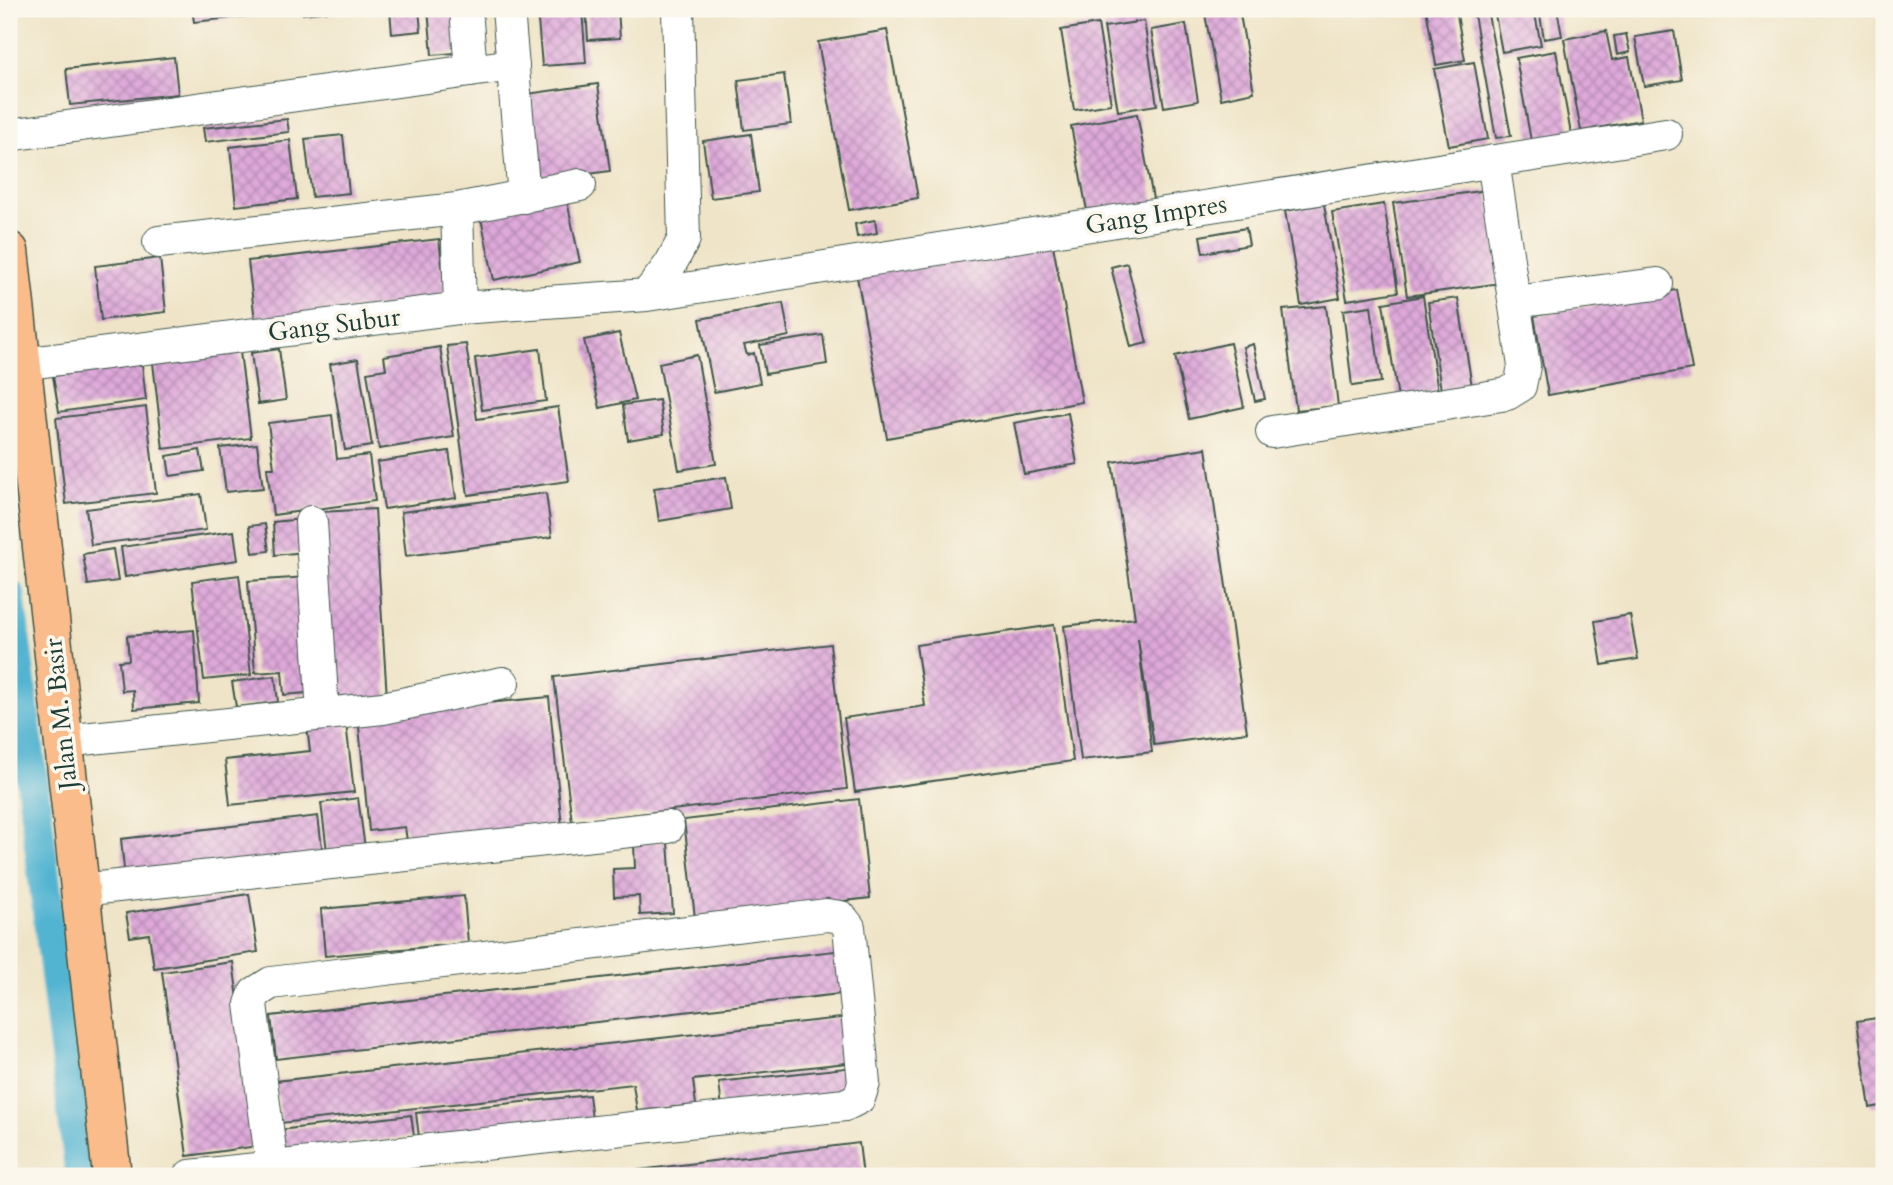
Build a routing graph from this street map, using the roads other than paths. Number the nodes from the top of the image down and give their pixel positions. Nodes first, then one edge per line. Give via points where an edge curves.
1 (466, 9) edge
2 (508, 9) edge
3 (678, 9) edge
4 (513, 65) junction
5 (471, 71) junction
6 (1666, 134) dead end
7 (9, 135) edge
8 (1493, 161) junction
9 (580, 185) dead end
10 (524, 197) junction
11 (457, 209) junction
12 (159, 242) dead end
13 (9, 251) edge
14 (1657, 284) dead end
15 (647, 295) junction
16 (1515, 302) junction
17 (460, 308) junction
18 (21, 364) junction
19 (1272, 432) dead end
20 (311, 522) dead end
21 (503, 683) dead end
22 (323, 714) junction
23 (64, 741) junction
24 (668, 827) dead end
25 (80, 890) junction
26 (272, 1166) junction
27 (112, 1176) edge
28 (190, 1176) edge

1 - 5 street
2 - 4 street
3 - 15 street via 684,239
4 - 5 street
4 - 10 street
5 - 7 street
6 - 8 street, Gang Impres
8 - 15 street, Gang Impres
8 - 16 street
9 - 10 street
10 - 11 street
11 - 12 street
11 - 17 street
13 - 18 main road, Jalan M. Basir
14 - 16 street
15 - 17 street, Gang Subur
16 - 19 street via 1524,366 1523,380 1514,392
17 - 18 street, Gang Subur
18 - 23 main road, Jalan M. Basir
20 - 22 street
21 - 22 street via 415,703
22 - 23 street
23 - 25 main road, Jalan M. Basir
24 - 25 street
25 - 27 main road, Jalan M. Basir
26 - 26 street via 251,1004 262,986 827,915 841,918 849,927 864,1083 859,1098 845,1105
26 - 28 street

